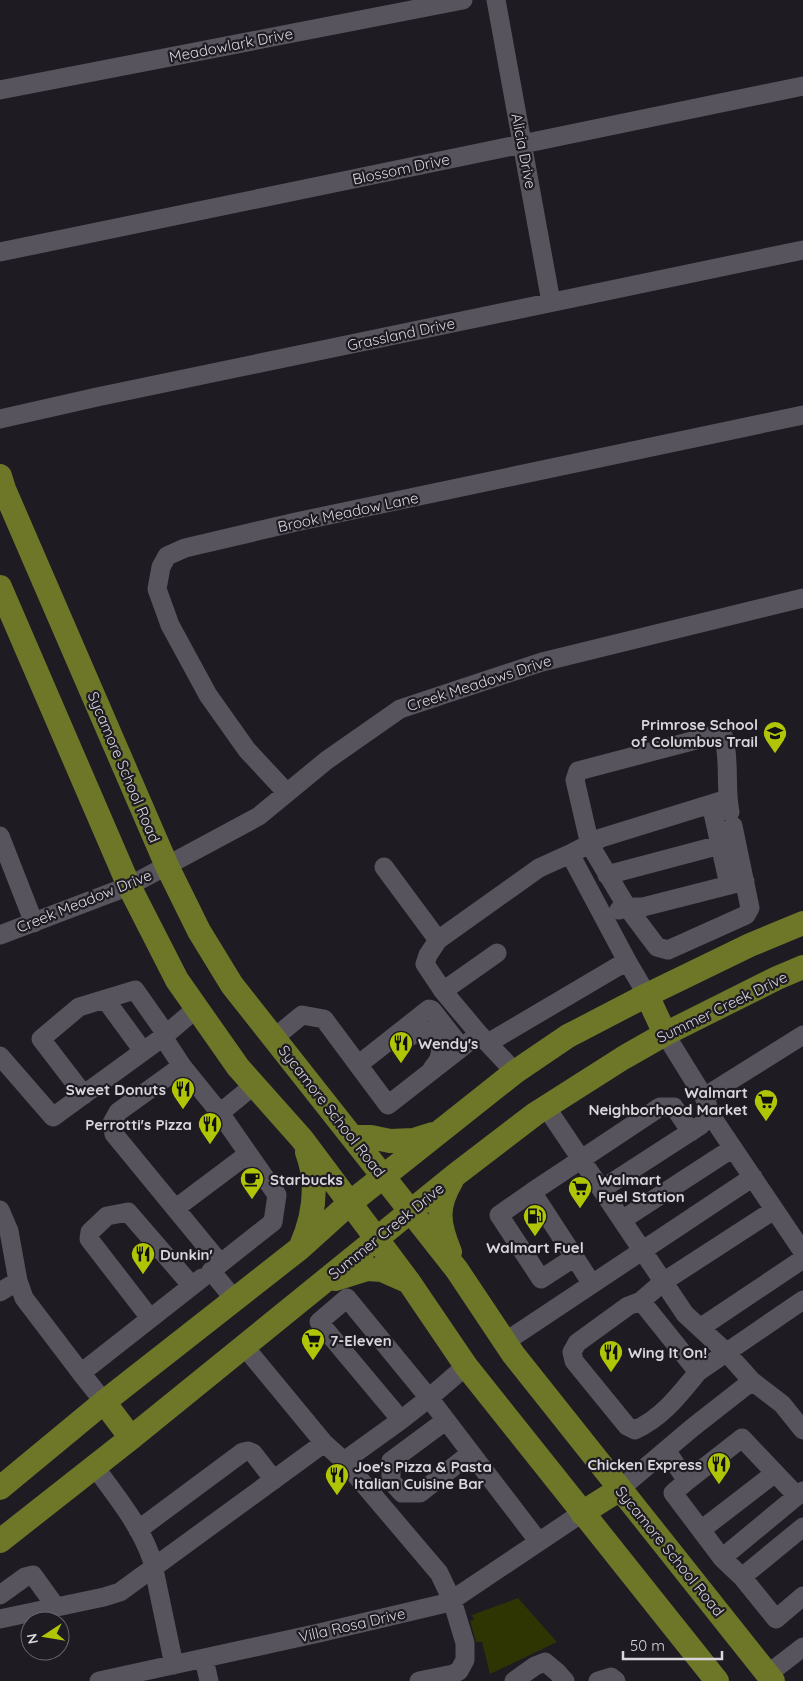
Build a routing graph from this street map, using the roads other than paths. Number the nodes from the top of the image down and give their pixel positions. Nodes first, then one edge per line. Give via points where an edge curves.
1 (463, 0) edge
2 (496, 0) edge
3 (803, 86) edge
4 (0, 90) edge
5 (522, 144) junction
6 (803, 250) edge
7 (0, 252) edge
8 (552, 302) junction
9 (803, 415) edge
10 (0, 419) edge
11 (0, 476) edge
12 (0, 587) edge
13 (803, 598) edge
14 (287, 793) junction
15 (726, 810) junction
16 (0, 836) edge
17 (590, 845) junction
18 (720, 845) junction
19 (570, 854) junction
20 (167, 866) junction
21 (384, 867) dead end
22 (608, 875) junction
23 (737, 883) junction
24 (128, 886) junction
25 (627, 908) junction
26 (604, 916) junction
27 (34, 923) junction
28 (803, 923) edge
29 (0, 935) edge
30 (438, 940) junction
31 (498, 953) dead end
32 (627, 961) junction
33 (803, 967) edge
34 (443, 991) junction
35 (647, 995) junction
36 (105, 999) junction
37 (197, 1008) junction
38 (665, 1034) junction
39 (803, 1035) edge
40 (165, 1036) junction
41 (274, 1038) junction
42 (484, 1038) junction
43 (461, 1047) junction
44 (143, 1052) junction
45 (0, 1056) edge
46 (362, 1062) junction
47 (182, 1066) junction
48 (431, 1070) junction
49 (515, 1072) junction
50 (254, 1085) junction
51 (84, 1095) junction
52 (704, 1097) junction
53 (546, 1107) junction
54 (220, 1113) junction
55 (712, 1117) junction
56 (440, 1132) junction
57 (691, 1132) junction
58 (352, 1137) junction
59 (302, 1139) junction
60 (733, 1148) junction
61 (248, 1154) junction
62 (582, 1158) junction
63 (454, 1176) junction
64 (384, 1177) junction
65 (753, 1178) junction
66 (602, 1189) junction
67 (532, 1192) junction
68 (350, 1204) junction
69 (176, 1208) junction
70 (0, 1210) edge
71 (774, 1210) junction
72 (411, 1211) junction
73 (622, 1220) junction
74 (797, 1230) edge
75 (376, 1239) junction
76 (6, 1246) edge
77 (299, 1249) junction
78 (642, 1250) junction
79 (803, 1252) edge
80 (575, 1257) junction
81 (803, 1259) edge
82 (215, 1267) junction
83 (457, 1270) junction
84 (18, 1281) junction
85 (323, 1282) junction
86 (408, 1282) junction
87 (663, 1282) junction
88 (592, 1284) junction
89 (192, 1286) junction
90 (0, 1292) edge
91 (234, 1300) junction
92 (803, 1300) edge
93 (641, 1301) junction
94 (150, 1318) junction
95 (700, 1328) junction
96 (505, 1342) junction
97 (244, 1346) junction
98 (726, 1352) junction
99 (466, 1366) junction
100 (81, 1372) junction
101 (698, 1372) junction
102 (752, 1381) junction
103 (429, 1398) junction
104 (104, 1402) junction
105 (670, 1405) junction
106 (401, 1420) junction
107 (445, 1420) junction
108 (692, 1428) junction
109 (803, 1430) edge
110 (131, 1438) junction
111 (324, 1443) junction
112 (666, 1450) junction
113 (471, 1453) junction
114 (344, 1461) junction
115 (95, 1467) junction
116 (775, 1473) junction
117 (274, 1480) junction
118 (687, 1481) junction
119 (0, 1488) edge
120 (620, 1489) junction
121 (800, 1494) edge
122 (582, 1512) junction
123 (803, 1527) edge
124 (138, 1530) junction
125 (701, 1530) junction
126 (0, 1541) edge
127 (539, 1542) junction
128 (722, 1558) junction
129 (154, 1568) junction
130 (742, 1577) junction
131 (0, 1595) edge
132 (803, 1596) edge
133 (452, 1600) junction
134 (56, 1607) junction
135 (0, 1619) edge
136 (803, 1647) edge
137 (204, 1658) junction
138 (174, 1665) junction
139 (767, 1679) edge
140 (99, 1681) edge
141 (209, 1681) edge
142 (419, 1681) edge
143 (514, 1681) edge
144 (565, 1681) edge
145 (598, 1681) edge
146 (616, 1681) edge
147 (717, 1681) edge

1 - 4 street, Meadowlark Drive
2 - 5 street, Alicia Drive
3 - 5 street, Blossom Drive
5 - 7 street, Blossom Drive
5 - 8 street, Alicia Drive
6 - 8 street, Grassland Drive
8 - 10 street, Grassland Drive
9 - 14 street, Brook Meadow Lane via 296,522 185,548 167,556 161,568 158,590 170,625 208,695 247,750
11 - 20 main road, Sycamore School Road
12 - 24 main road
13 - 14 street, Creek Meadows Drive via 542,662 400,709 327,760
14 - 20 street, Creek Meadows Drive via 259,816
15 - 17 street via 602,838
15 - 17 street via 727,750 724,738 715,735 578,771 576,787
15 - 18 street
15 - 23 street
16 - 27 street
17 - 19 street
17 - 22 street
18 - 22 street
18 - 23 street
19 - 26 street
19 - 30 street via 539,868
20 - 24 street, Creek Meadow Drive
20 - 41 main road, Sycamore School Road via 212,953 232,985
21 - 30 street
22 - 25 street
23 - 25 street via 643,907
23 - 25 street via 750,908 746,915 668,950 657,947
24 - 27 street, Creek Meadow Drive
24 - 37 main road via 177,980
25 - 26 street
26 - 32 street
27 - 29 street, Creek Meadow Drive
28 - 35 main road
30 - 34 street via 425,964
31 - 34 street
32 - 35 street
32 - 42 street
33 - 38 main road, Summer Creek Drive
34 - 42 street
35 - 38 main road
35 - 49 main road via 568,1036
36 - 40 street via 135,990
36 - 44 street
36 - 51 street via 79,1007 41,1039
37 - 40 street
37 - 50 main road
38 - 52 street
38 - 53 main road, Summer Creek Drive
39 - 52 street
40 - 44 street
40 - 47 street
41 - 46 street via 302,1016 324,1019
41 - 58 main road, Sycamore School Road
42 - 43 street
42 - 49 street
43 - 46 street via 429,1009
43 - 48 street
44 - 51 street
45 - 51 street via 53,1117
46 - 48 street via 388,1105
46 - 48 street via 385,1054 421,1029 436,1038 440,1048 440,1058
47 - 54 street
47 - 69 street via 118,1112 112,1123 114,1134
49 - 56 main road
50 - 54 street
50 - 59 main road
52 - 55 street
53 - 62 street
53 - 63 main road, Summer Creek Drive
54 - 61 street
55 - 57 street
55 - 60 street
56 - 58 main road via 414,1140
56 - 64 main road
57 - 62 street via 674,1107 660,1107
57 - 66 street
58 - 64 main road, Sycamore School Road
59 - 68 main road
59 - 77 main road via 309,1157 314,1194 313,1212
60 - 65 street
60 - 73 street
61 - 69 street
61 - 82 street via 277,1195 273,1222
62 - 66 street
62 - 67 street
63 - 72 main road, Summer Creek Drive
63 - 83 main road via 443,1195 440,1226
64 - 68 main road
64 - 72 main road, Sycamore School Road
65 - 71 street
65 - 78 street
66 - 73 street
67 - 80 street
67 - 80 street via 499,1215 541,1279
68 - 75 main road
68 - 77 main road
69 - 82 street
70 - 76 street via 9,1231
71 - 74 street
71 - 87 street
72 - 75 main road, Summer Creek Drive
72 - 83 main road, Sycamore School Road
73 - 78 street
74 - 79 street
75 - 85 main road, Summer Creek Drive
75 - 86 main road
76 - 84 street
77 - 91 main road
78 - 87 street
78 - 88 street
80 - 88 street
81 - 95 street
82 - 89 street
82 - 91 street
83 - 96 main road, Sycamore School Road
84 - 90 street
84 - 100 street via 24,1298
85 - 86 main road via 367,1269 382,1270
85 - 97 main road, Summer Creek Drive
86 - 99 main road
87 - 93 street
87 - 95 street via 685,1314
88 - 96 street
89 - 94 street
89 - 94 street via 128,1212 107,1216 90,1232 89,1239
91 - 104 main road
92 - 98 street
93 - 101 street
93 - 105 street via 628,1306 577,1343 572,1352 574,1361 627,1426 635,1430 650,1423
94 - 100 street
95 - 98 street
96 - 120 main road, Sycamore School Road
97 - 110 main road, Summer Creek Drive
97 - 111 street
98 - 101 street
98 - 102 street
99 - 103 street
99 - 122 main road
100 - 104 street
101 - 105 street
102 - 108 street
102 - 109 street via 782,1404
103 - 106 street
103 - 106 street via 347,1298 319,1322
103 - 107 street
104 - 110 main road
104 - 119 main road
105 - 108 street
106 - 114 street
107 - 113 street
107 - 113 street via 391,1461 391,1481 402,1493 420,1493
108 - 112 street
110 - 115 main road, Summer Creek Drive
111 - 114 street
111 - 117 street
112 - 118 street
112 - 120 street
113 - 127 street
114 - 133 street via 439,1573
115 - 124 street
115 - 126 main road, Summer Creek Drive
116 - 118 street via 742,1438
116 - 121 street
116 - 125 street
117 - 124 street via 253,1453 243,1452
117 - 129 street
118 - 125 street via 673,1493
120 - 122 main road
120 - 139 main road, Sycamore School Road
121 - 128 street
122 - 127 street, Villa Rosa Drive
122 - 147 main road
123 - 130 street
124 - 129 street
125 - 128 street
127 - 133 street, Villa Rosa Drive
128 - 130 street
129 - 134 street via 120,1592
129 - 138 street
130 - 132 street via 776,1619
131 - 134 street via 33,1575
133 - 137 street, Villa Rosa Drive
133 - 142 street via 465,1643 465,1660 459,1671 453,1674
134 - 135 street
136 - 139 street
137 - 138 street, Villa Rosa Drive
137 - 141 street
138 - 140 street, Villa Rosa Drive
143 - 144 street via 544,1662
145 - 146 street via 611,1677

